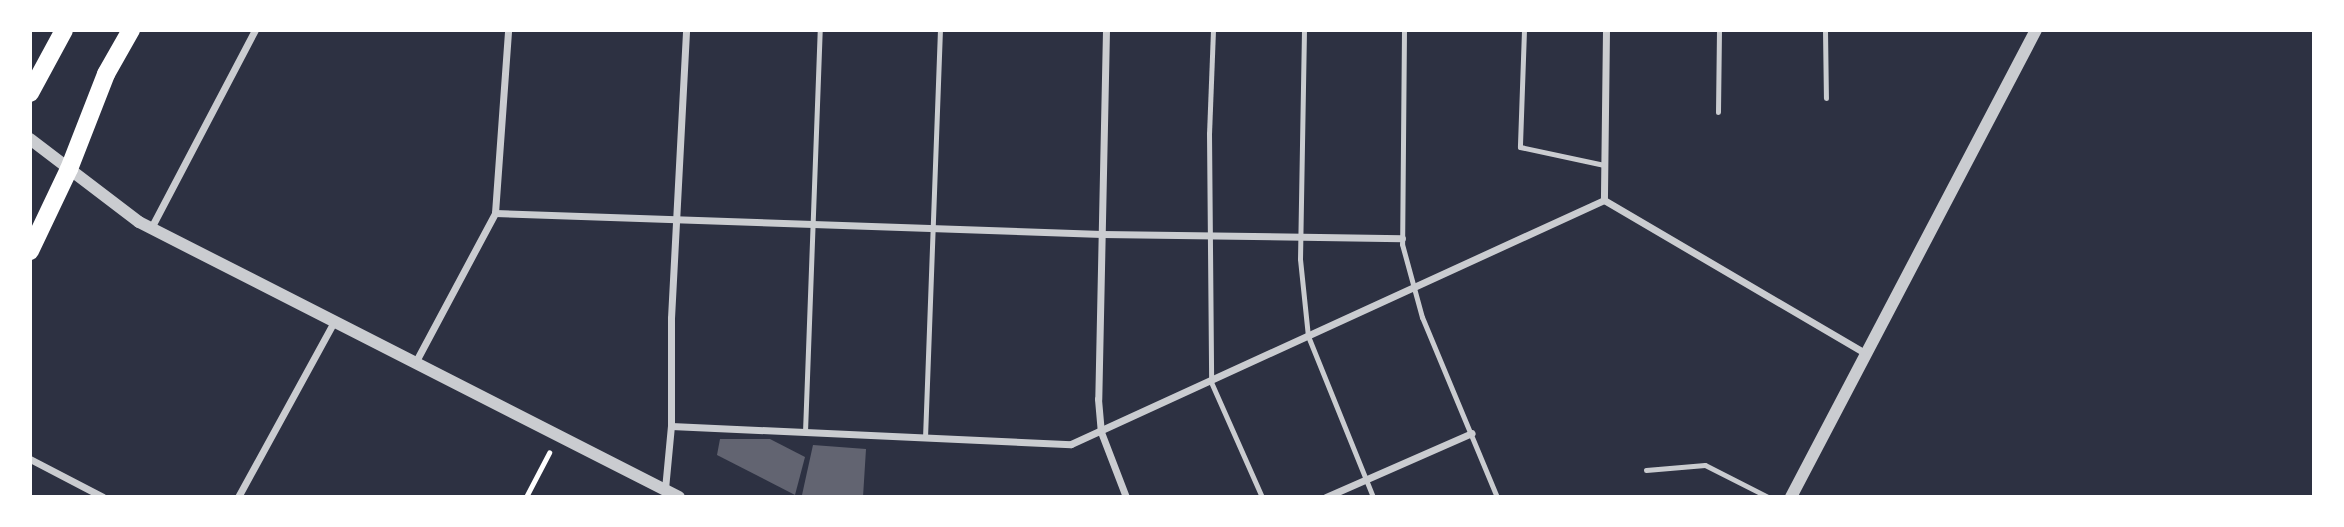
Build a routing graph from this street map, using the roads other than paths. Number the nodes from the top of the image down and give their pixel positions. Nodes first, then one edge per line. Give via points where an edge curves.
1 (64, 30) edge
2 (131, 30) edge
3 (256, 30) edge
4 (508, 30) edge
5 (686, 30) edge
6 (820, 30) edge
7 (940, 30) edge
8 (1106, 30) edge
9 (1213, 30) edge
10 (1304, 30) edge
11 (1404, 30) edge
12 (1524, 30) edge
13 (1606, 30) edge
14 (1719, 30) edge
15 (1825, 30) edge
16 (2036, 30) edge
17 (30, 93) edge
18 (1826, 98) dead end
19 (1718, 112) dead end
20 (30, 139) edge
21 (1604, 165) junction
22 (69, 169) junction
23 (1604, 200) junction
24 (495, 213) junction
25 (675, 221) junction
26 (813, 225) junction
27 (151, 228) junction
28 (932, 228) junction
29 (1102, 234) junction
30 (1210, 236) junction
31 (1300, 237) junction
32 (1402, 238) junction
33 (30, 251) edge
34 (1415, 284) junction
35 (334, 322) junction
36 (1308, 336) junction
37 (1868, 354) junction
38 (415, 363) junction
39 (1211, 382) junction
40 (671, 426) junction
41 (805, 432) junction
42 (1101, 432) junction
43 (1472, 433) junction
44 (925, 438) junction
45 (32, 461) edge
46 (1646, 470) dead end
47 (30, 473) edge
48 (1365, 480) junction
49 (665, 489) junction
50 (103, 497) edge
51 (238, 497) edge
52 (679, 497) edge
53 (1126, 497) edge
54 (1262, 497) edge
55 (1326, 497) edge
56 (1373, 497) edge
57 (1497, 497) edge
58 (1768, 497) edge
59 (1791, 497) edge

1 - 17 main road
2 - 22 main road via 106,74
3 - 27 street
4 - 24 street
5 - 25 street
6 - 26 lane
7 - 28 lane
8 - 29 street
9 - 30 lane
10 - 31 lane
11 - 32 lane
12 - 21 lane via 1520,148
13 - 21 street
14 - 19 lane
15 - 18 lane
16 - 37 street
20 - 22 street
21 - 23 street
22 - 27 street
22 - 33 main road
23 - 34 street
23 - 37 street
24 - 25 street
24 - 38 street
25 - 26 street
25 - 40 street
26 - 28 street
26 - 41 lane
27 - 35 street
28 - 29 street
28 - 44 lane
29 - 30 street
29 - 42 street
30 - 31 street
30 - 39 lane
31 - 32 street
31 - 36 lane
32 - 34 lane
34 - 36 street
34 - 43 lane via 1422,317
35 - 38 street
35 - 51 street
36 - 39 street
36 - 48 lane
37 - 59 street
38 - 49 street
39 - 42 street
39 - 54 lane
40 - 41 street
40 - 49 street
41 - 44 street
42 - 44 street via 1071,444
42 - 53 street
43 - 48 street
43 - 57 lane
45 - 47 street
45 - 50 street
46 - 58 lane via 1704,465
48 - 55 street
48 - 56 lane
49 - 52 street

